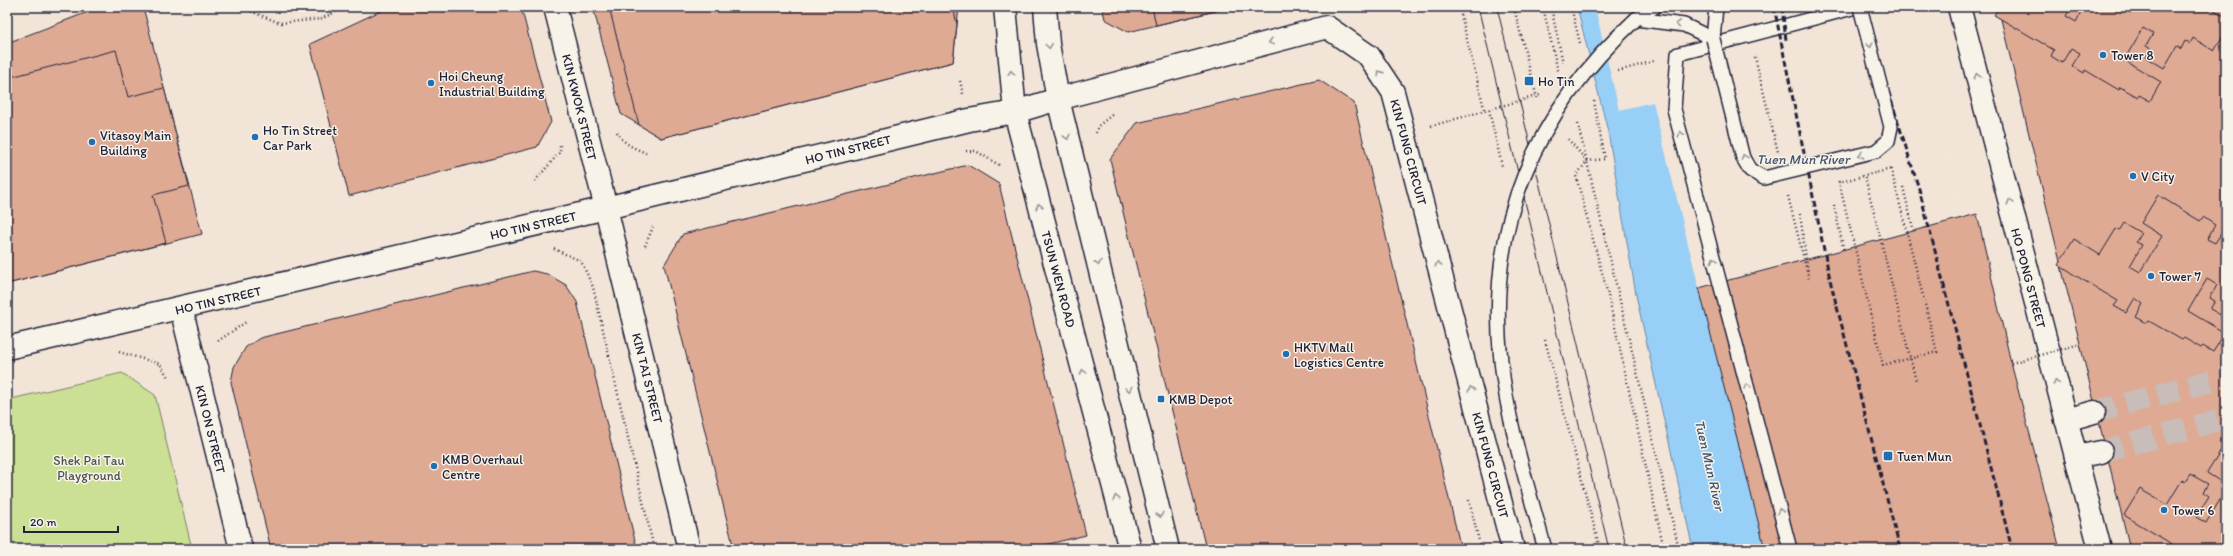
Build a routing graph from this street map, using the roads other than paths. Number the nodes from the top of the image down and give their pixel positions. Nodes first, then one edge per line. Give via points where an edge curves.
1 (555, 7) edge
2 (1004, 7) edge
3 (1045, 7) edge
4 (1654, 7) edge
5 (1716, 7) edge
6 (1856, 7) edge
7 (1860, 7) edge
8 (1959, 7) edge
9 (1636, 19) junction
10 (1713, 38) junction
11 (1058, 99) junction
12 (1014, 112) junction
13 (606, 208) junction
14 (181, 308) junction
15 (7, 348) edge
16 (2094, 412) tunnel mouth
17 (2066, 420) junction
18 (2102, 452) tunnel mouth
19 (2076, 457) junction
20 (241, 549) edge
21 (689, 549) edge
22 (1130, 549) edge
23 (1168, 549) edge
24 (1513, 549) edge
25 (1545, 549) edge
26 (1790, 549) edge
27 (2100, 549) edge

1 - 13 street, KIN KWOK STREET
12 -> 2 street, TSUN WEN ROAD
3 -> 11 street via 1048,44
4 - 9 lane
5 - 10 lane
26 -> 6 lane via 1674,109 1678,54
7 -> 10 lane, bridge via 1890,127 1888,141 1876,151 1764,178 1750,170 1743,158
17 -> 8 street, HO PONG STREET
10 -> 9 lane via 1684,25
9 - 25 lane, bridge via 1608,45 1561,103 1524,173 1505,238 1499,276 1501,362 1516,444
11 - 12 street, HO TIN STREET
11 -> 23 street
24 -> 11 street, KIN FUNG CIRCUIT via 1393,92 1369,56 1327,27
12 - 13 street, HO TIN STREET via 969,120
22 -> 12 street, TSUN WEN ROAD
13 - 14 street, HO TIN STREET
13 - 21 street, KIN TAI STREET
14 - 15 street, HO TIN STREET
14 - 20 street, KIN ON STREET
16 - 17 street
17 - 19 street, HO PONG STREET
18 - 19 street
19 - 27 street, HO PONG STREET

